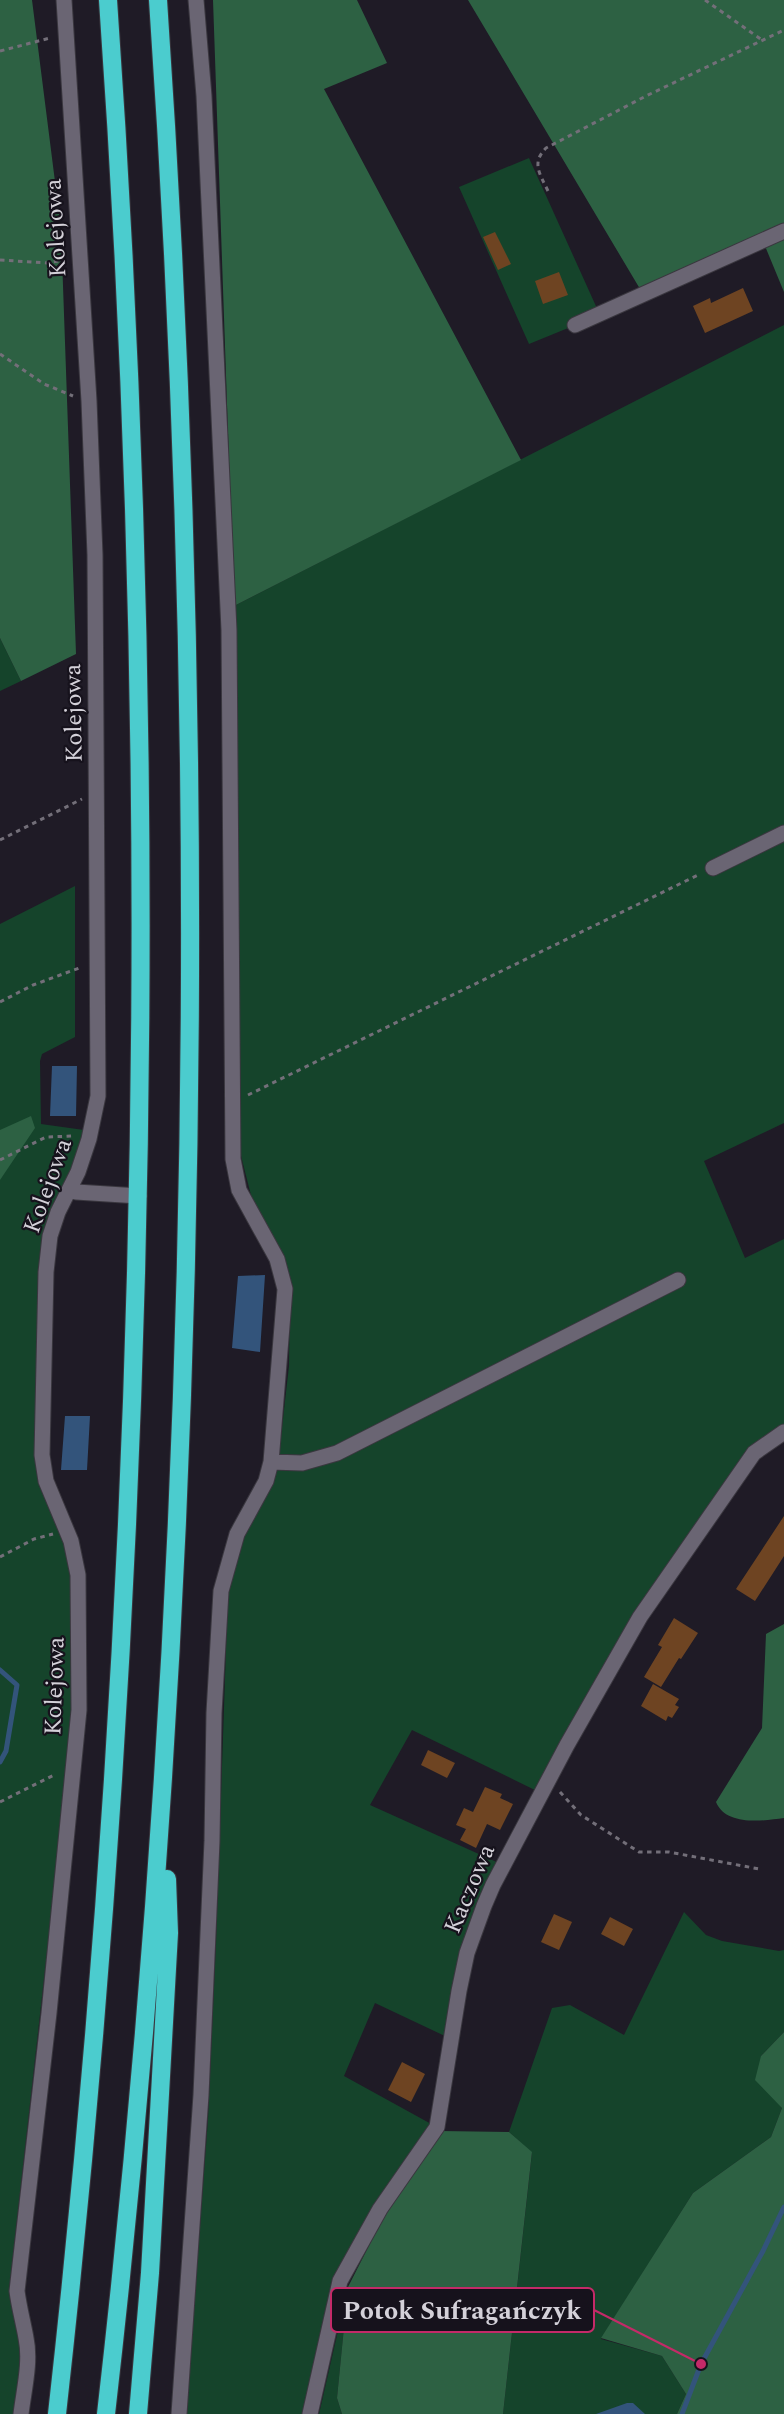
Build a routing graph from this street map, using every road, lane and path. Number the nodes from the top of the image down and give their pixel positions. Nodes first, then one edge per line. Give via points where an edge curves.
1 (64, 0) edge
2 (108, 0) edge
3 (158, 0) edge
4 (196, 0) edge
5 (705, 0) edge
6 (784, 30) edge
7 (67, 34) junction
8 (762, 40) junction
9 (0, 51) edge
10 (548, 191) dead end
11 (784, 231) edge
12 (81, 257) junction
13 (0, 260) edge
14 (574, 326) dead end
15 (0, 354) edge
16 (89, 402) junction
17 (98, 792) junction
18 (784, 833) edge
19 (0, 840) edge
20 (712, 868) joint
21 (98, 962) junction
22 (0, 1002) edge
23 (232, 1102) junction
24 (89, 1139) junction
25 (0, 1160) edge
26 (70, 1189) junction
27 (139, 1196) junction
28 (678, 1280) dead end
29 (784, 1432) edge
30 (272, 1462) junction
31 (66, 1531) junction
32 (0, 1557) edge
33 (74, 1765) junction
34 (549, 1779) junction
35 (163, 1788) junction
36 (0, 1802) edge
37 (759, 1869) dead end
38 (21, 2414) edge
39 (57, 2414) edge
40 (106, 2414) edge
41 (138, 2414) edge
42 (179, 2414) edge
43 (310, 2414) edge

1 - 7 street, Kolejowa
2 - 27 highway via 127,296 139,660
3 - 35 highway via 182,424 191,938 184,1366
4 - 23 street via 229,630
5 - 8 path
6 - 8 path
7 - 9 path
7 - 12 street, Kolejowa
8 - 10 path via 546,148 539,155 538,168
11 - 14 street
12 - 13 path via 47,263
12 - 16 street, Kolejowa
15 - 16 path via 44,384
16 - 17 street, Kolejowa
17 - 19 path
17 - 21 street, Kolejowa
18 - 20 street
20 - 23 path
21 - 22 path via 33,985
21 - 24 street, Kolejowa via 98,1096
23 - 30 street via 233,1159 239,1190 277,1259 285,1289
24 - 25 path via 46,1137
24 - 26 street, Kolejowa
26 - 27 street
26 - 31 street, Kolejowa via 50,1236 46,1272 42,1455 46,1481
27 - 39 highway via 118,1720 93,2057
28 - 30 street via 337,1453 302,1462
29 - 34 street, Kaczowa via 754,1454 640,1617
30 - 42 street via 237,1534 221,1591 201,2095
31 - 32 path via 34,1539
31 - 33 street, Kolejowa via 78,1575 80,1616
33 - 36 path
33 - 38 street, Kolejowa via 17,2291 27,2362
34 - 37 path via 581,1815 639,1852 669,1852
34 - 43 street, Kaczowa via 483,1906 467,1953 437,2127 380,2209 340,2281
35 - 40 highway via 141,2073
35 - 41 highway via 169,1933

